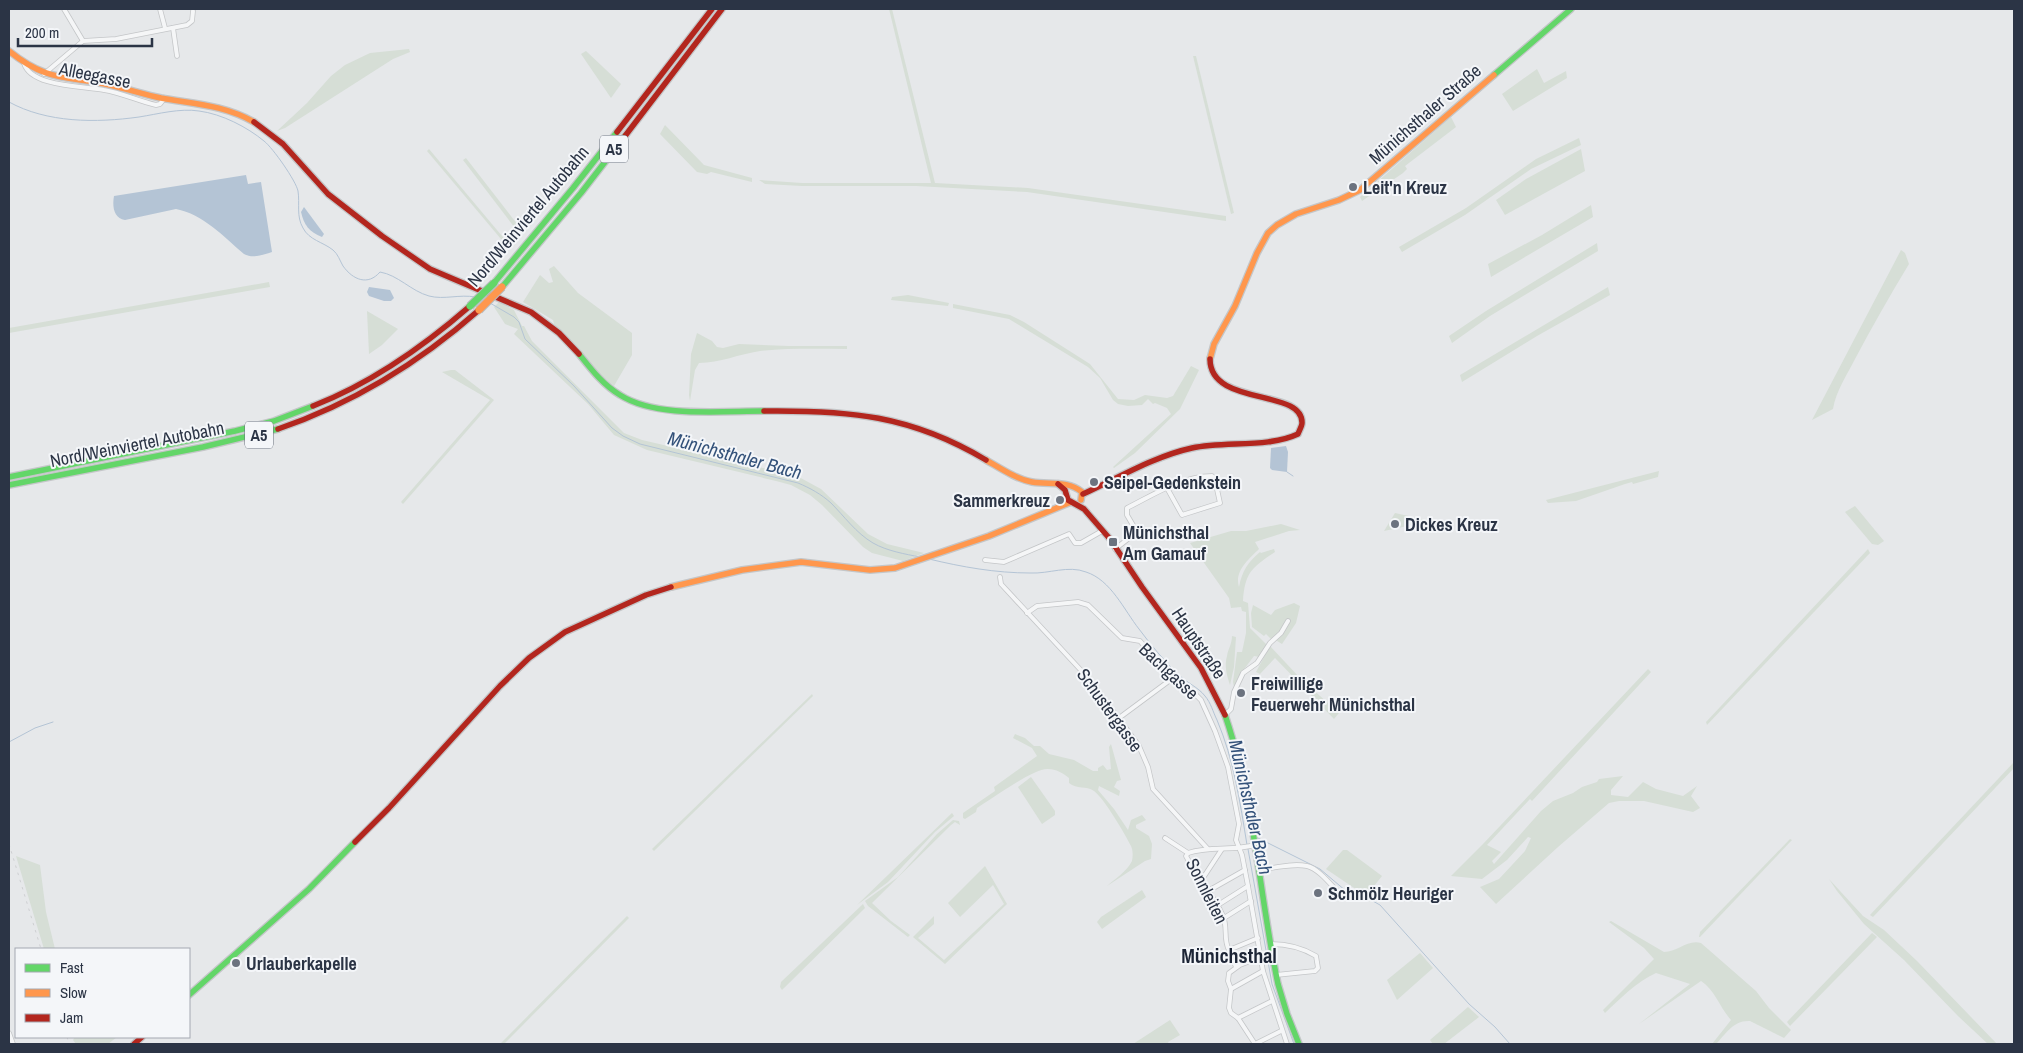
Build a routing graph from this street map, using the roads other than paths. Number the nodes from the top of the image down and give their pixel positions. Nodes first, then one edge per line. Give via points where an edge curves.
1 (64, 9) edge
2 (160, 9) edge
3 (712, 9) edge
4 (722, 9) edge
5 (1571, 9) edge
6 (192, 11) dead end
7 (165, 28) junction
8 (173, 28) junction
9 (83, 41) junction
10 (9, 51) edge
11 (177, 56) dead end
12 (24, 63) junction
13 (44, 74) junction
14 (168, 99) junction
15 (9, 476) edge
16 (1053, 483) junction
17 (9, 485) edge
18 (1077, 487) junction
19 (1094, 488) junction
20 (1167, 488) junction
21 (1067, 494) junction
22 (1077, 500) junction
23 (1057, 506) junction
24 (1102, 531) junction
25 (1115, 548) junction
26 (985, 560) dead end
27 (1000, 577) dead end
28 (1027, 613) junction
29 (1288, 621) dead end
30 (1173, 678) junction
31 (1225, 715) junction
32 (1119, 718) junction
33 (1165, 838) dead end
34 (1253, 841) junction
35 (1222, 849) junction
36 (1241, 849) junction
37 (1208, 850) junction
38 (1188, 853) junction
39 (1245, 870) junction
40 (1259, 870) junction
41 (1201, 881) junction
42 (1248, 886) junction
43 (1208, 891) junction
44 (1342, 897) dead end
45 (1251, 900) junction
46 (1218, 905) junction
47 (1224, 918) junction
48 (1258, 938) junction
49 (1270, 944) junction
50 (1229, 950) junction
51 (1261, 957) junction
52 (1236, 967) junction
53 (1263, 971) junction
54 (1276, 975) junction
55 (1231, 989) junction
56 (190, 994) edge
57 (1272, 1001) junction
58 (1238, 1018) junction
59 (1281, 1031) junction
60 (9, 1032) edge
61 (1289, 1038) edge
62 (13, 1044) edge
63 (1299, 1044) edge

1 - 9 street
2 - 7 street
3 - 15 main road, Nord/Weinviertel Autobahn / A5, bridge via 573,188 494,283 432,338 391,367 341,394 293,414 222,435
4 - 17 main road, Nord/Weinviertel Autobahn / A5, bridge via 580,193 502,287 440,343 396,374 330,409 225,443
5 - 19 main road, Münichsthaler Straße via 1366,186 1345,198 1294,214 1266,237 1212,350 1210,366 1216,378 1227,386 1296,409 1302,422 1298,434 1285,440 1192,448
6 - 8 street via 190,23
7 - 8 street
7 - 9 street via 116,39
8 - 11 street
9 - 13 street
10 - 12 main road, Alleegasse
12 - 13 main road, Alleegasse
12 - 14 street, Alleegasse via 29,73 48,82 104,90 158,105
13 - 14 main road, Alleegasse
14 - 16 main road, Münichsthaler Straße via 219,107 267,131 292,152 324,190 349,210 430,269 500,298 545,322 562,336 604,384 627,400 673,409 861,415 939,434 1026,481
16 - 18 main road, Münichsthaler Straße
16 - 21 main road via 1061,486
18 - 19 main road, Münichsthaler Straße
18 - 21 main road via 1069,488
18 - 22 main road
19 - 22 main road, Münichsthaler Straße
20 - 20 street via 1182,515 1220,504 1212,476 1193,478
20 - 25 street via 1127,508 1136,532
21 - 22 main road
21 - 23 main road
22 - 23 main road, Münichsthaler Straße
22 - 24 main road, Hauptstraße
23 - 56 main road, Münichsthaler Straße via 989,536 895,568 879,570 801,562 742,570 646,595 565,632 529,658 500,686 389,808 309,889
24 - 25 main road, Hauptstraße
24 - 26 street via 1080,543 1075,543 1070,534 1004,562
25 - 31 main road, Hauptstraße via 1188,650
27 - 28 street, Schustergasse via 1001,584
28 - 30 street, Bachgasse via 1037,606 1078,602 1088,605 1122,638 1140,640
28 - 32 street, Schustergasse via 1080,668
29 - 31 street via 1282,634 1270,643 1257,664 1243,674 1234,692 1231,709
30 - 32 street
30 - 36 street, Bachgasse via 1201,700 1222,747 1239,824 1236,836
31 - 34 main road, Hauptstraße via 1242,772
32 - 37 street, Schustergasse via 1140,746 1153,789
33 - 38 street
34 - 36 street
34 - 40 main road, Hauptstraße
35 - 36 street, Sonnleiten
35 - 37 street, Sonnleiten
35 - 41 street
36 - 39 street, Hauptstraße
37 - 38 street, Sonnleiten
38 - 41 street, Sonnleiten via 1186,856
39 - 42 street, Hauptstraße
39 - 43 street
40 - 44 street via 1308,867
40 - 49 main road, Hauptstraße
41 - 43 street, Sonnleiten
42 - 45 street, Hauptstraße
42 - 46 street
43 - 46 street, Sonnleiten
45 - 47 street
45 - 48 street, Hauptstraße
46 - 47 street, Sonnleiten
47 - 50 street, Sonnleiten
48 - 50 street
48 - 51 street, Hauptstraße
49 - 54 main road, Hauptstraße
49 - 54 street via 1284,943 1316,956 1318,968 1315,971
50 - 52 street, Sonnleiten
51 - 52 street
51 - 53 street, Hauptstraße
52 - 55 street via 1229,973
53 - 55 street
53 - 57 street, Hauptstraße
54 - 61 main road, Hauptstraße
55 - 58 street via 1230,1013
57 - 58 street
57 - 59 street, Hauptstraße
58 - 59 street via 1255,1044
59 - 61 street, Hauptstraße
60 - 62 street
61 - 63 main road, Hauptstraße

